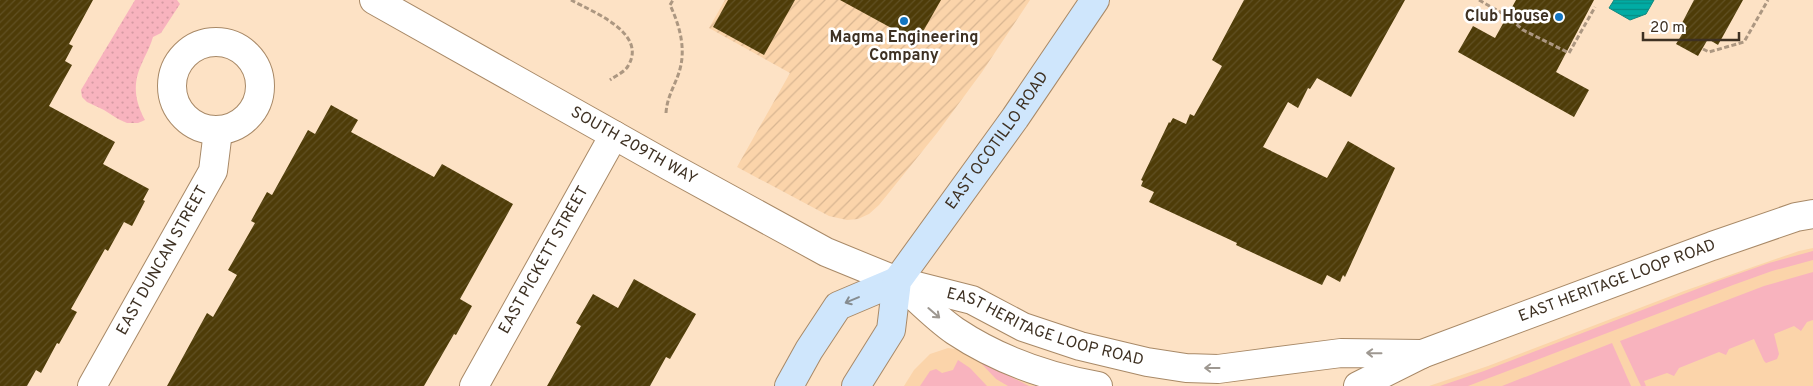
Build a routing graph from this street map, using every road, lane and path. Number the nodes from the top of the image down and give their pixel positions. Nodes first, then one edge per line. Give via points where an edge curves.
1 (374, 0) edge
2 (571, 0) edge
3 (673, 0) edge
4 (1095, 0) edge
5 (1479, 0) edge
6 (1768, 0) edge
7 (1595, 7) dead end
8 (1702, 49) dead end
9 (610, 80) dead end
10 (666, 113) dead end
11 (218, 131) dead end
12 (614, 135) junction
13 (1813, 214) edge
14 (897, 281) junction
15 (1422, 354) junction
16 (92, 386) edge
17 (474, 386) edge
18 (789, 386) edge
19 (856, 386) edge
20 (1098, 386) edge
21 (1358, 386) edge

1 - 12 street, SOUTH 209TH WAY
2 - 9 path via 619,26 629,38 632,52 628,67
3 - 10 path via 670,5 679,24 681,68 666,103
4 - 14 main road, EAST OCOTILLO ROAD via 1021,111
5 - 7 path via 1507,16 1523,30 1569,53
6 - 8 path via 1744,42 1709,52
11 - 16 street, EAST DUNCAN STREET via 213,171
12 - 14 street, SOUTH 209TH WAY via 826,252
12 - 17 street, EAST PICKETT STREET
13 - 15 street, EAST HERITAGE LOOP ROAD via 1712,246
15 -> 14 street, EAST HERITAGE LOOP ROAD via 1341,353 1218,369 1186,368 1080,346 1023,327 972,300
14 -> 18 main road via 838,306
14 - 19 main road, EAST OCOTILLO ROAD via 891,330
14 -> 20 street, EAST HERITAGE LOOP ROAD via 954,330 1002,357 1069,381
15 - 21 street, EAST HERITAGE LOOP ROAD

